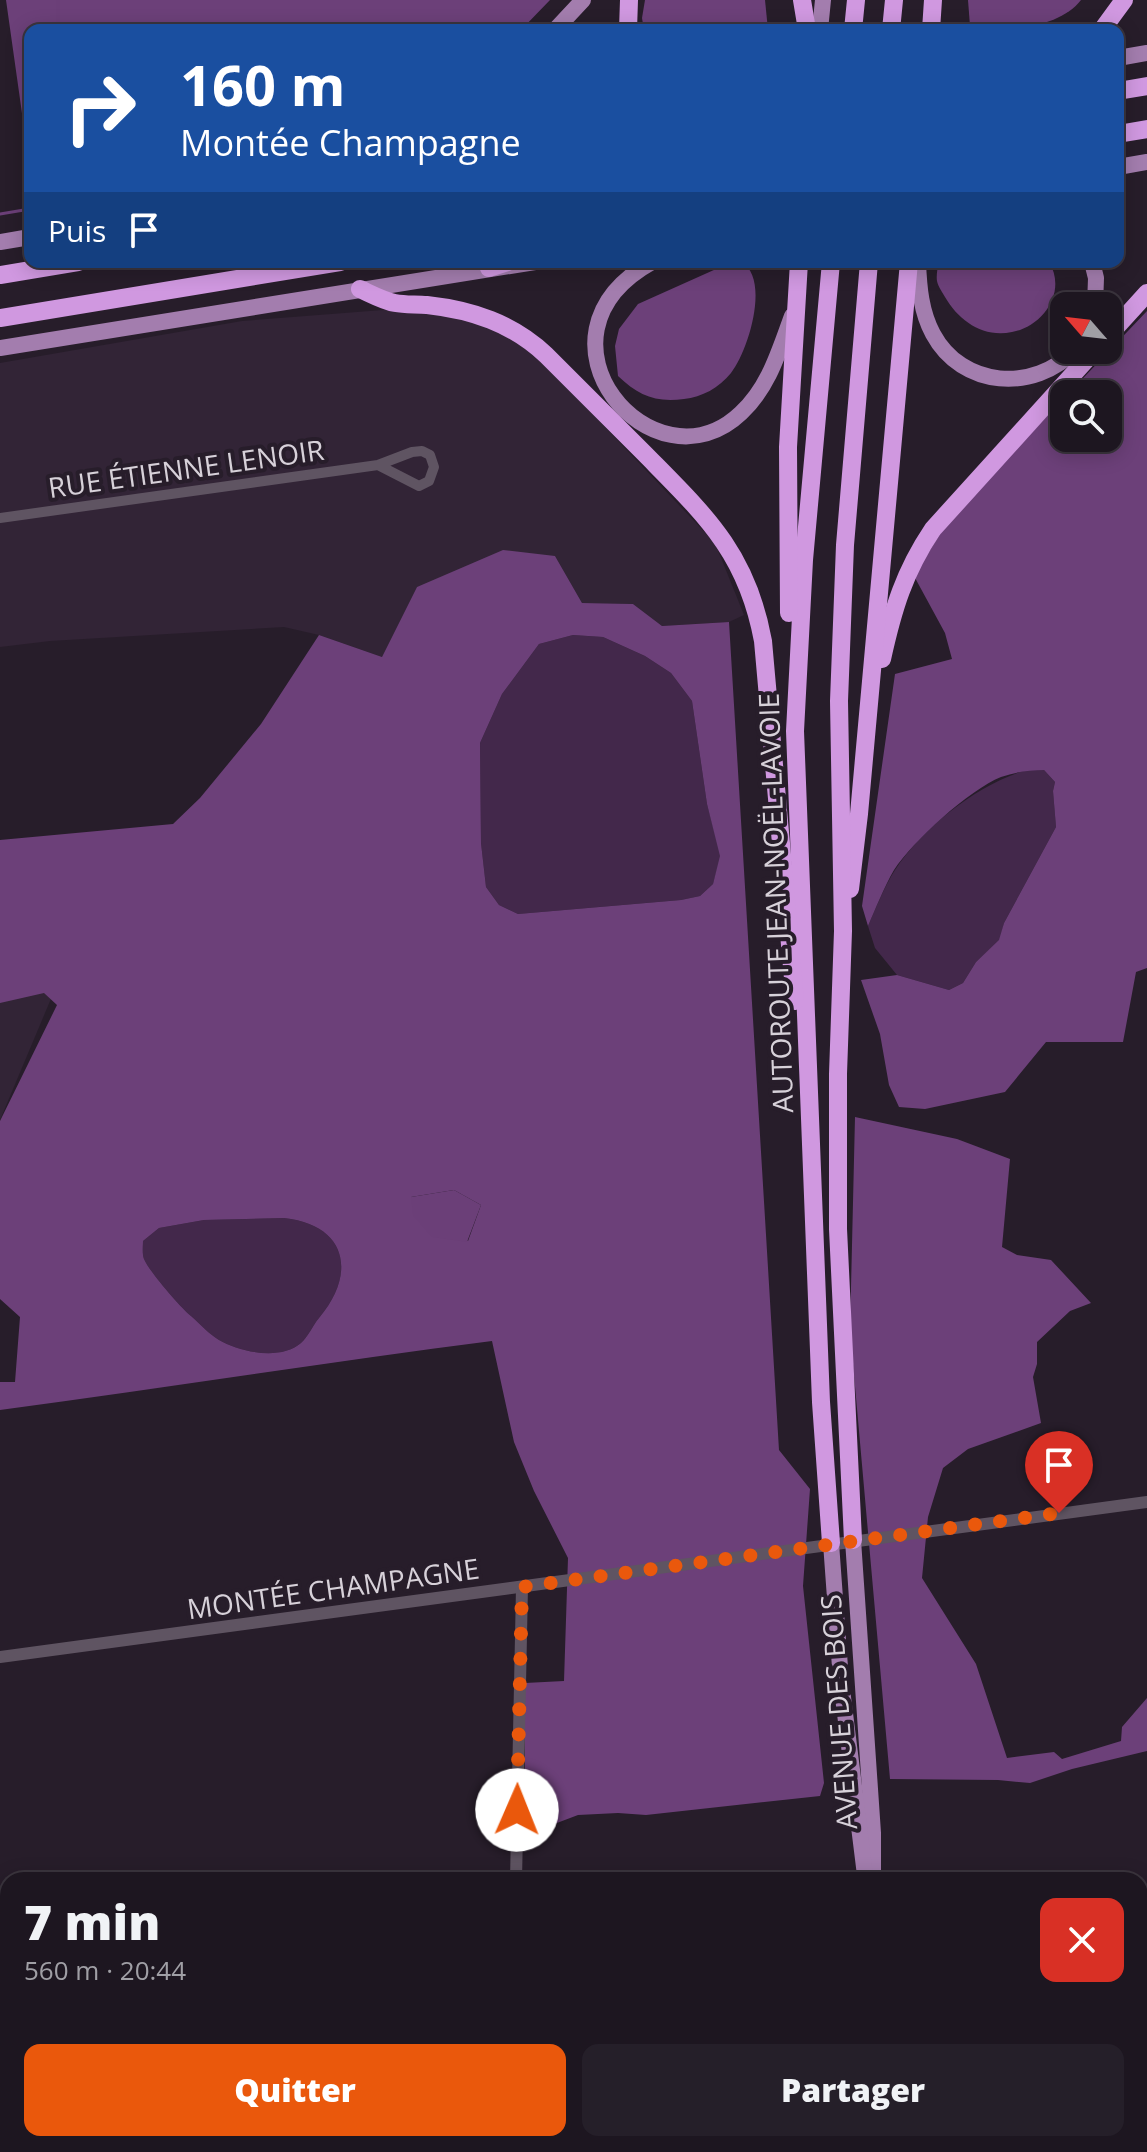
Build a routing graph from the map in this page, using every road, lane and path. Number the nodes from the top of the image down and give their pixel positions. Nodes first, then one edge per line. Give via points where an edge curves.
1 (583, 0) edge
2 (629, 0) edge
3 (802, 0) edge
4 (823, 0) edge
5 (856, 0) edge
6 (894, 0) edge
7 (933, 0) edge
8 (1124, 0) edge
9 (561, 24) edge
10 (628, 24) edge
11 (806, 24) edge
12 (821, 24) edge
13 (854, 24) edge
14 (892, 24) edge
15 (931, 24) edge
16 (1106, 24) edge
17 (1147, 53) edge
18 (1124, 57) edge
19 (1147, 86) edge
20 (1124, 90) edge
21 (1147, 129) edge
22 (1124, 133) edge
23 (1147, 162) edge
24 (1124, 166) edge
25 (24, 238) edge
26 (0, 242) edge
27 (42, 268) edge
28 (304, 268) edge
29 (489, 268) edge
30 (643, 268) edge
31 (798, 268) edge
32 (830, 268) edge
33 (868, 268) edge
34 (908, 268) edge
35 (919, 268) edge
36 (1094, 268) edge
37 (0, 275) edge
38 (360, 289) junction
39 (1096, 292) edge
40 (1147, 293) edge
41 (795, 307) junction
42 (0, 318) edge
43 (1122, 321) edge
44 (0, 348) edge
45 (1059, 364) edge
46 (1082, 364) edge
47 (378, 465) junction
48 (0, 518) edge
49 (795, 731) junction
50 (865, 741) junction
51 (843, 931) junction
52 (810, 1134) junction
53 (1147, 1502) edge
54 (853, 1540) junction
55 (831, 1543) junction
56 (522, 1587) junction
57 (0, 1657) edge
58 (516, 1872) edge
59 (865, 1872) edge
60 (873, 1872) edge

1 - 9 main road
2 - 10 highway
3 - 11 highway
4 - 12 main road
5 - 13 highway
6 - 14 highway
7 - 15 highway
8 - 16 highway
17 - 18 main road
19 - 20 highway
21 - 22 highway
23 - 24 main road
25 - 26 main road
27 - 37 highway
28 - 42 highway
29 - 38 main road
30 - 41 main road via 610,299 596,351 604,385 619,406 661,432 701,434 741,414 772,369
31 - 41 highway
32 - 49 highway, AUTOROUTE JEAN-NOËL-LAVOIE via 804,560
33 - 51 highway, AUTOROUTE JEAN-NOËL-LAVOIE via 841,644
34 - 50 highway
35 - 45 main road via 929,327 947,354 971,371 999,379 1028,377
36 - 39 main road
38 - 44 main road
38 - 52 highway via 394,303 487,317 532,342 694,503 739,565 764,649
40 - 43 highway
41 - 49 highway via 788,459
46 - 50 highway via 946,512 920,549 894,606
47 - 47 street, RUE ÉTIENNE LENOIR via 419,486 429,481 434,467 422,451
47 - 48 street, RUE ÉTIENNE LENOIR
49 - 52 highway, AUTOROUTE JEAN-NOËL-LAVOIE
50 - 51 highway
51 - 54 highway, AUTOROUTE JEAN-NOËL-LAVOIE via 838,1229
52 - 55 highway, AUTOROUTE JEAN-NOËL-LAVOIE
53 - 54 street, MONTÉE CHAMPAGNE
54 - 55 street, MONTÉE CHAMPAGNE
54 - 60 main road, AVENUE DES BOIS
55 - 56 street, MONTÉE CHAMPAGNE
55 - 59 main road, AVENUE DES BOIS via 841,1681
56 - 57 street, MONTÉE CHAMPAGNE
56 - 58 street

